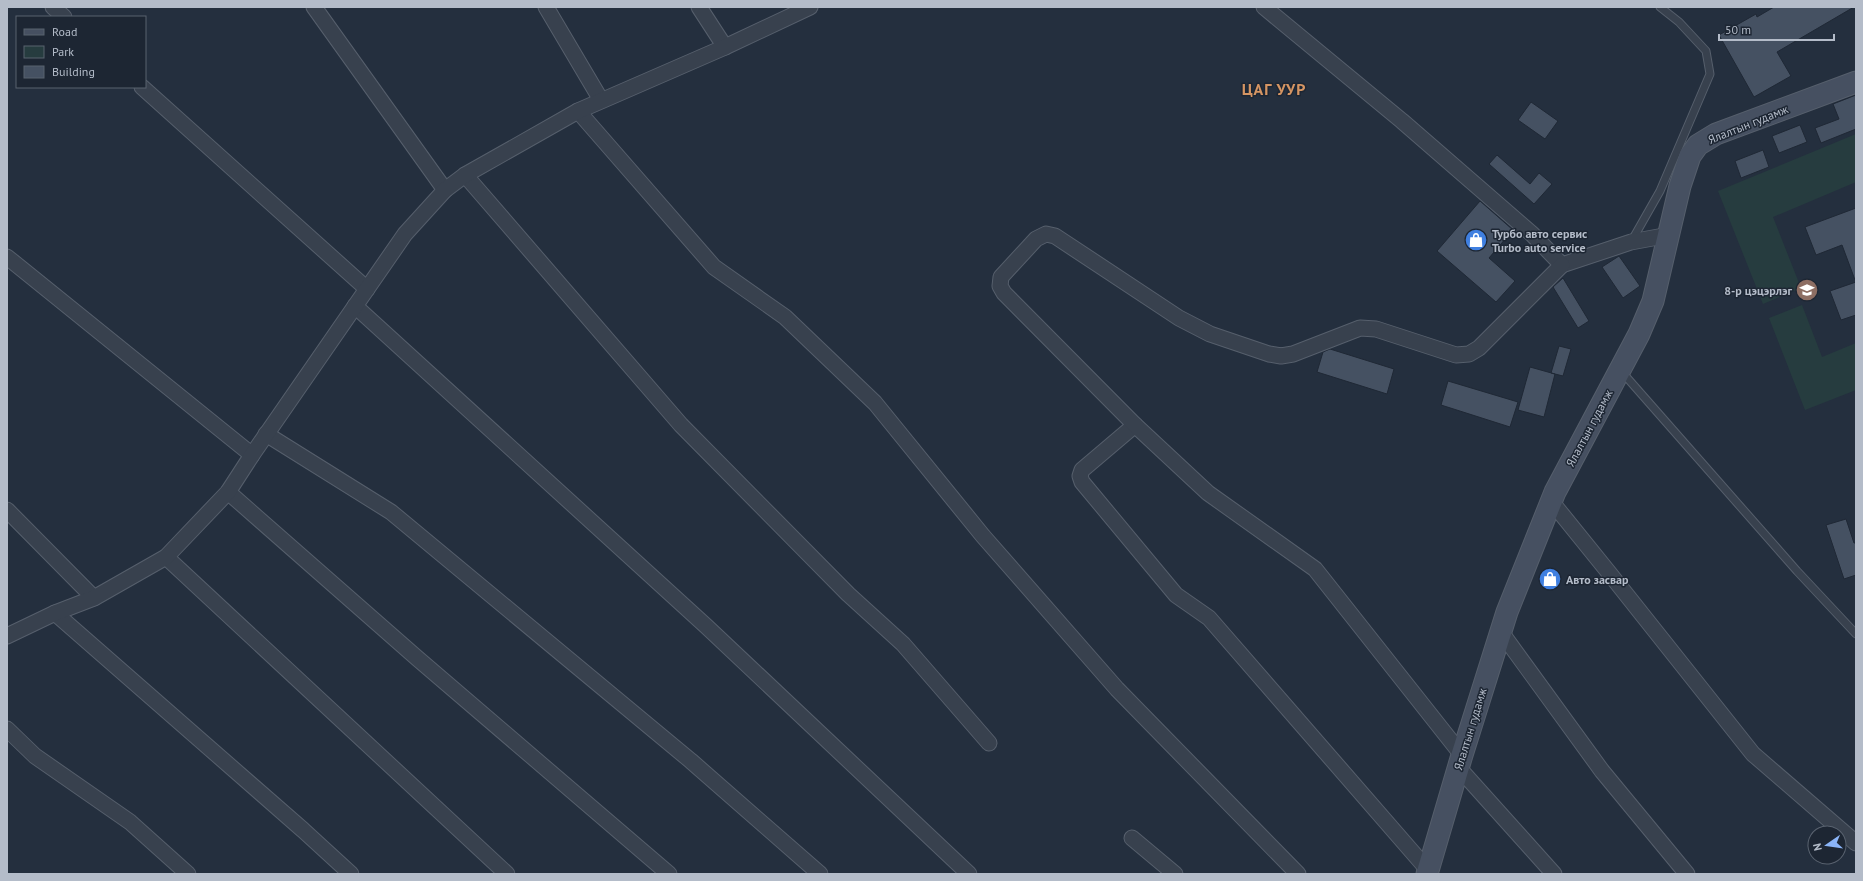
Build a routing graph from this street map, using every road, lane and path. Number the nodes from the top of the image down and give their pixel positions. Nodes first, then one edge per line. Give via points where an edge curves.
1 (53, 7) edge
2 (314, 7) edge
3 (546, 7) edge
4 (699, 7) edge
5 (810, 7) edge
6 (1264, 7) edge
7 (1660, 7) edge
8 (63, 16) edge
9 (725, 47) junction
10 (1856, 82) edge
11 (143, 88) edge
12 (601, 100) junction
13 (578, 111) junction
14 (466, 175) junction
15 (445, 190) junction
16 (1669, 234) junction
17 (1631, 242) junction
18 (7, 257) edge
19 (1562, 265) junction
20 (367, 289) junction
21 (355, 306) junction
22 (1620, 370) junction
23 (1135, 424) junction
24 (266, 434) junction
25 (252, 455) junction
26 (228, 492) junction
27 (1551, 501) junction
28 (7, 510) edge
29 (166, 557) junction
30 (94, 598) junction
31 (55, 613) junction
32 (1501, 632) junction
33 (1856, 634) edge
34 (7, 636) edge
35 (7, 729) edge
36 (989, 743) dead end
37 (1460, 761) junction
38 (1132, 838) dead end
39 (1856, 843) edge
40 (1427, 872) edge
41 (188, 874) edge
42 (351, 874) edge
43 (507, 874) edge
44 (669, 874) edge
45 (820, 874) edge
46 (969, 874) edge
47 (1175, 874) edge
48 (1298, 874) edge
49 (1554, 874) edge
50 (1687, 874) edge

1 - 8 street
2 - 15 street
3 - 12 street
4 - 9 street
5 - 9 street
6 - 19 street via 1402,121 1532,234
7 - 17 lane via 1679,22 1706,51 1710,74 1660,191
9 - 12 street
10 - 16 street, Ялалтын гудамж via 1716,134 1698,145 1690,156 1685,170
11 - 20 street
12 - 13 street
13 - 14 street
13 - 48 street via 714,267 784,317 875,403 983,536 1117,689
14 - 15 street
14 - 36 street via 681,425 848,594 903,644
15 - 20 street via 405,234
16 - 17 street
16 - 22 street, Ялалтын гудамж via 1653,301
17 - 19 street
18 - 25 street
19 - 23 street via 1479,348 1469,354 1456,356 1376,329 1360,328 1293,354 1281,356 1210,334 1180,318 1055,236 1046,234 1036,238 1001,277 1000,286 1004,293
20 - 21 street
21 - 24 street
21 - 46 street via 700,621
22 - 27 street, Ялалтын гудамж
22 - 33 lane
23 - 37 street via 1208,493 1315,569
23 - 40 street via 1082,470 1082,482 1176,596 1209,618
24 - 25 street
24 - 45 street via 391,512 691,761
25 - 26 street
26 - 29 street
26 - 44 street
27 - 32 street, Ялалтын гудамж
27 - 39 street via 1753,754
28 - 30 street
29 - 30 street
29 - 43 street
30 - 31 street
31 - 34 street
31 - 42 street
32 - 37 street, Ялалтын гудамж
32 - 50 street via 1602,771
35 - 41 street via 35,756 130,822
37 - 40 street, Ялалтын гудамж
37 - 49 street
38 - 47 street

